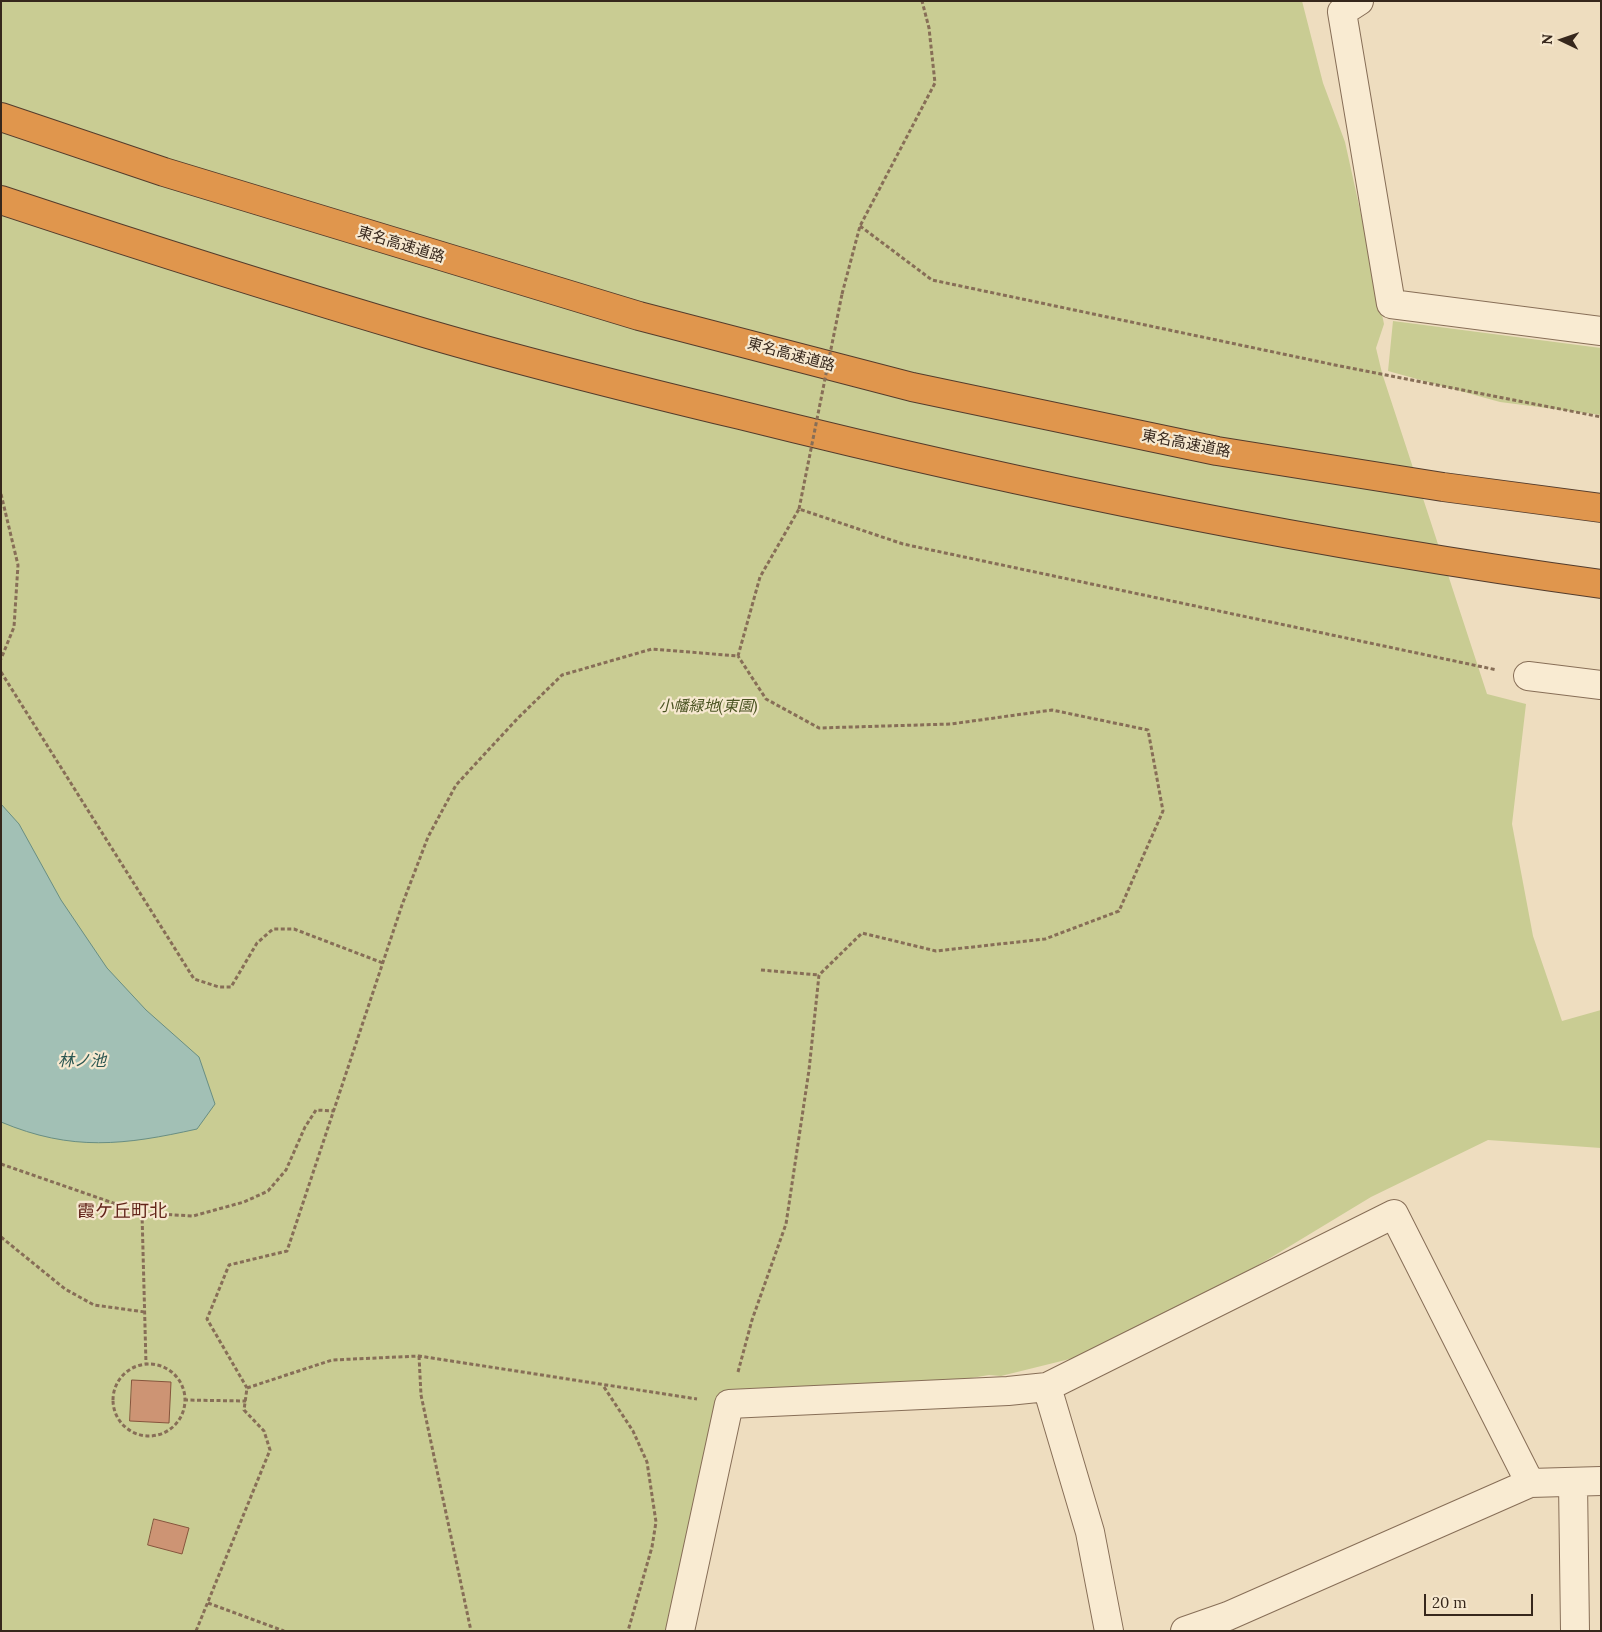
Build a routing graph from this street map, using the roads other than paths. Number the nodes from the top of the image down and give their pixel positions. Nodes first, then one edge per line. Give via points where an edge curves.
1 (1359, 1) edge
2 (1, 117) edge
3 (1, 200) edge
4 (1601, 331) edge
5 (1601, 508) edge
6 (1601, 584) edge
7 (1528, 676) road end
8 (1601, 685) edge
9 (1047, 1386) junction
10 (1601, 1481) edge
11 (1573, 1482) junction
12 (1530, 1483) junction
13 (1227, 1623) edge
14 (680, 1631) edge
15 (1109, 1631) edge
16 (1185, 1631) edge
17 (1575, 1631) edge

1 - 4 street via 1342,12 1391,304
2 - 5 highway, 東名高速道路 via 164,172 620,310 912,387 1217,451
3 - 6 highway via 431,335 840,440 1211,518
7 - 8 street
9 - 12 street via 1394,1214
9 - 14 street via 1008,1391 729,1404
9 - 15 street via 1090,1532
10 - 11 street
11 - 12 street
11 - 17 street
12 - 13 street
13 - 16 street

